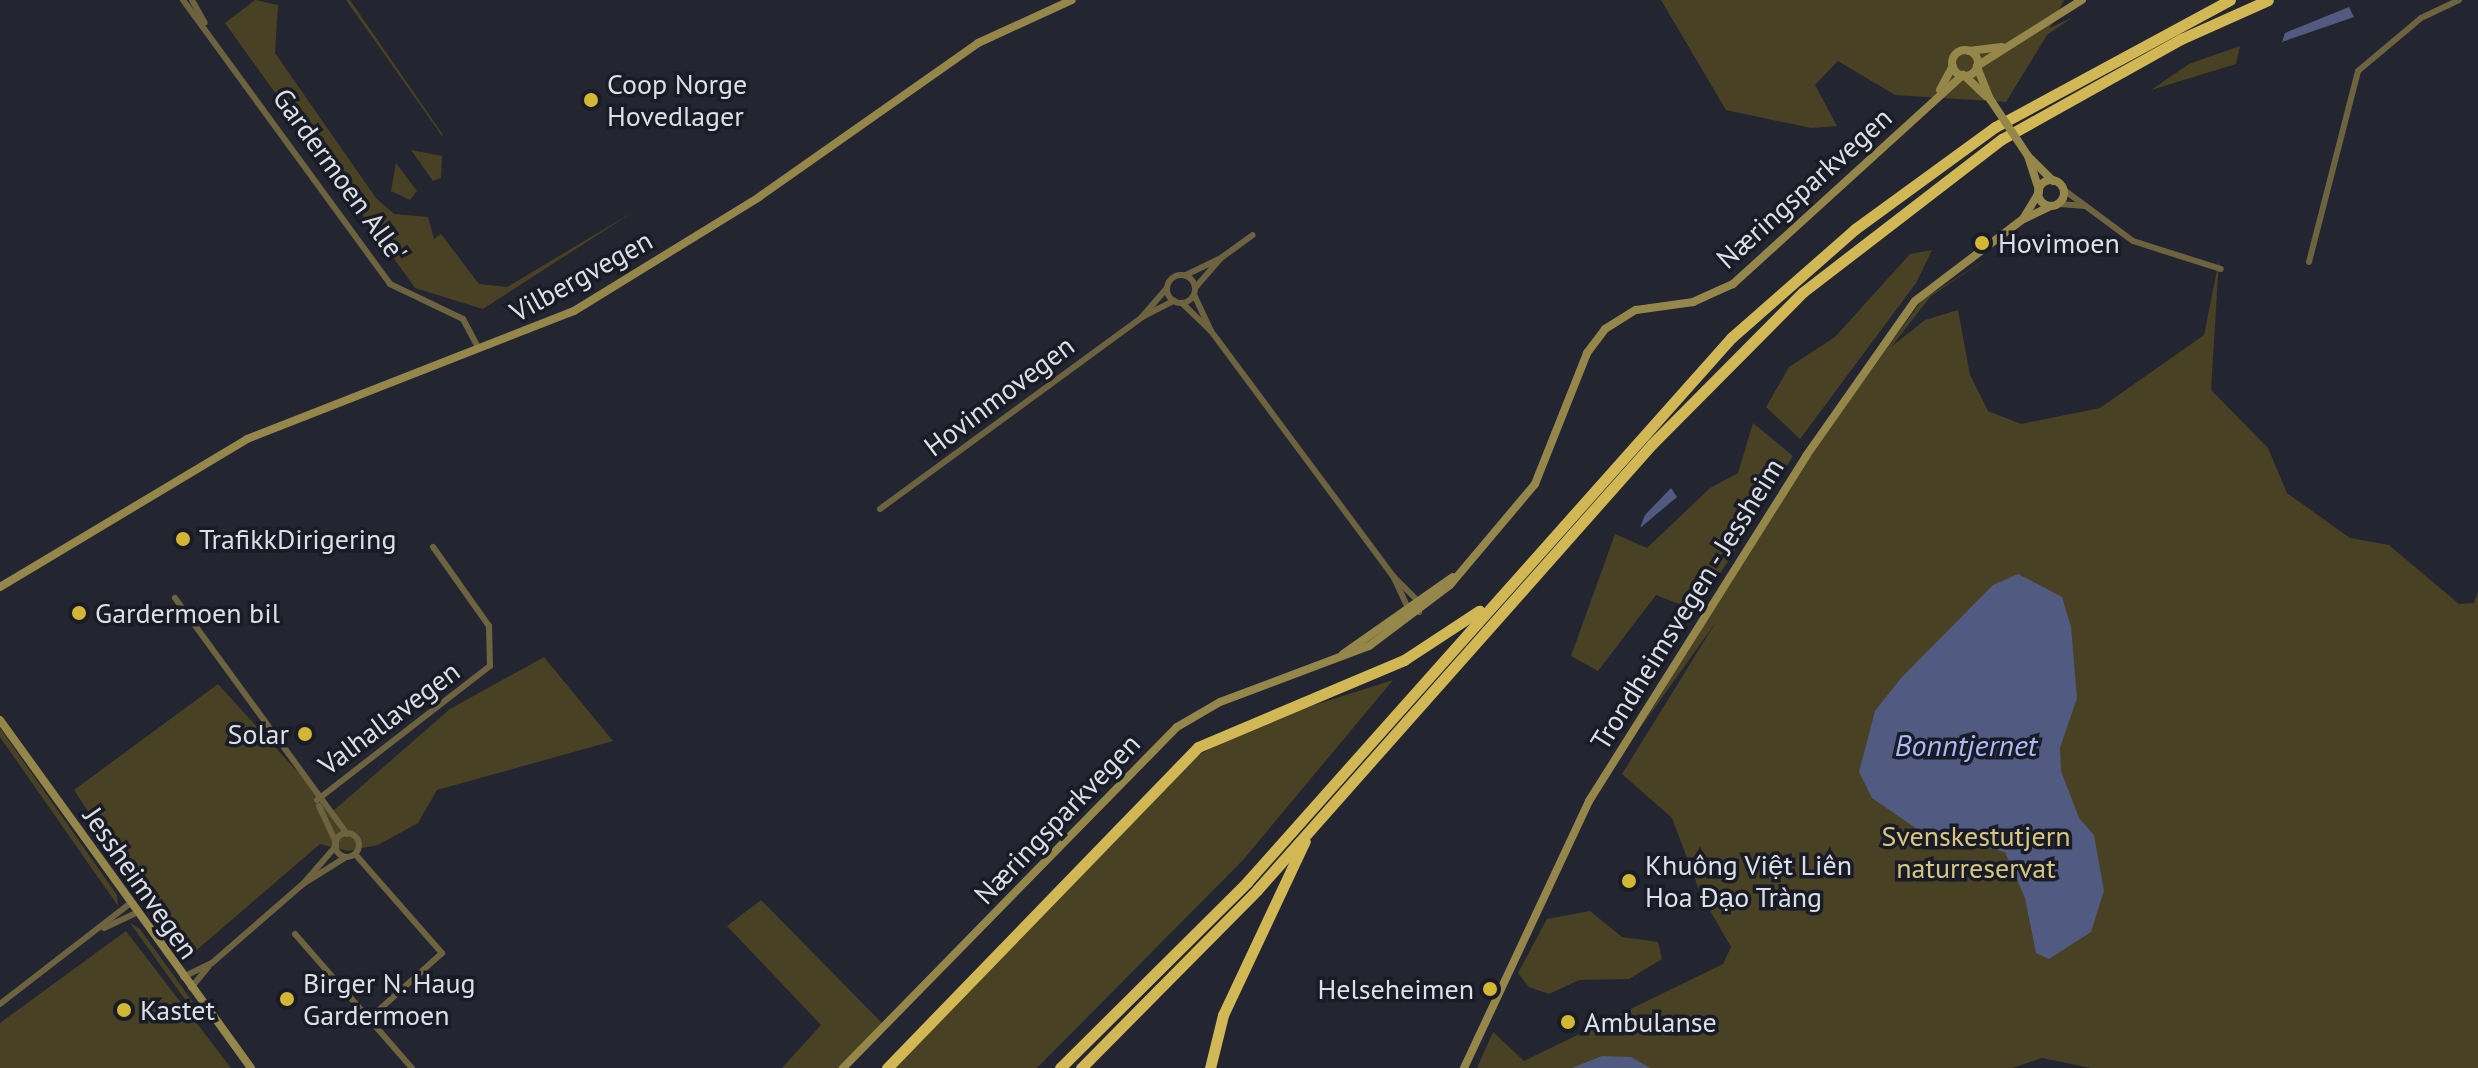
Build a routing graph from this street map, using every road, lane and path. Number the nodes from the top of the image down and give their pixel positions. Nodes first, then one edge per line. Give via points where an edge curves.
1 (183, 0) edge
2 (192, 0) edge
3 (1072, 0) edge
4 (2082, 0) edge
5 (2230, 0) edge
6 (2268, 0) edge
7 (2459, 0) edge
8 (206, 26) junction
9 (2003, 47) junction
10 (1969, 51) junction
11 (1953, 66) junction
12 (1977, 67) junction
13 (1964, 76) junction
14 (1938, 94) junction
15 (1990, 99) junction
16 (2028, 156) junction
17 (2053, 181) junction
18 (2064, 190) junction
19 (2039, 191) junction
20 (2055, 205) junction
21 (2090, 206) junction
22 (2023, 219) junction
23 (1253, 235) dead end
24 (1221, 258) junction
25 (2309, 262) dead end
26 (2221, 269) dead end
27 (1186, 275) junction
28 (1167, 288) junction
29 (1195, 291) junction
30 (1178, 302) junction
31 (1142, 317) junction
32 (1211, 331) junction
33 (479, 349) junction
34 (880, 509) dead end
35 (433, 547) dead end
36 (1457, 574) junction
37 (1393, 576) junction
38 (1515, 578) junction
39 (0, 587) edge
40 (175, 598) dead end
41 (1418, 601) junction
42 (1408, 608) junction
43 (1419, 612) junction
44 (1341, 656) junction
45 (0, 720) edge
46 (317, 801) junction
47 (347, 834) junction
48 (1308, 835) junction
49 (336, 844) junction
50 (355, 854) junction
51 (346, 857) junction
52 (303, 884) junction
53 (128, 905) junction
54 (134, 914) junction
55 (101, 930) junction
56 (295, 934) dead end
57 (212, 963) junction
58 (182, 978) junction
59 (190, 989) junction
60 (0, 1004) edge
61 (369, 1019) junction
62 (251, 1068) edge
63 (412, 1068) edge
64 (843, 1068) edge
65 (887, 1068) edge
66 (1060, 1068) edge
67 (1081, 1068) edge
68 (1210, 1068) edge
69 (1464, 1068) edge

1 - 8 street, Gardermoen Alle'
2 - 8 street
3 - 33 main road, Vilbergvegen via 978,43 759,197 574,311
4 - 9 main road
5 - 38 highway via 1995,127 1855,229 1731,338
6 - 48 highway via 2181,39 2002,139 1803,292 1652,444
7 - 25 street via 2421,18 2358,71
8 - 33 street, Gardermoen Alle' via 390,284 463,319
9 - 10 main road
9 - 12 main road
10 - 11 main road, Næringsparkvegen via 1955,55
10 - 12 main road
11 - 13 main road
11 - 14 main road, Næringsparkvegen
12 - 13 main road, Næringsparkvegen
12 - 15 main road
13 - 14 main road, Næringsparkvegen
13 - 15 main road
14 - 36 main road, Næringsparkvegen via 1733,284 1693,302 1636,310 1605,329 1587,353 1535,484
15 - 16 main road, bridge
16 - 17 main road
16 - 19 main road
17 - 18 main road
17 - 19 main road
18 - 20 main road
18 - 21 street
19 - 20 main road
19 - 22 main road, Trondheimsvegen - Jessheim
20 - 21 street
20 - 22 main road, Trondheimsvegen - Jessheim
21 - 26 street via 2133,241
22 - 69 main road, Trondheimsvegen - Jessheim via 1915,301 1806,456 1589,801
23 - 24 street
24 - 27 street, Hovinmovegen
24 - 29 street, Hovinmovegen
27 - 28 street, Hovinmovegen via 1175,276
27 - 29 street
28 - 30 street
28 - 31 street, Hovinmovegen
29 - 30 street, Hovinmovegen
29 - 32 street
30 - 31 street, Hovinmovegen
30 - 32 street
31 - 34 street, Hovinmovegen
32 - 37 street
33 - 39 main road, Vilbergvegen via 247,439
35 - 46 street, Valhallavegen via 489,626 490,666
36 - 41 main road, Næringsparkvegen
36 - 43 main road, Næringsparkvegen
37 - 41 street
37 - 42 street
38 - 65 highway via 1437,642 1198,747
38 - 66 highway via 1247,882
40 - 46 street, Valhallavegen
41 - 42 main road, Næringsparkvegen
41 - 43 street
42 - 43 street
42 - 44 main road, Næringsparkvegen
43 - 44 main road, Næringsparkvegen
44 - 64 main road, Næringsparkvegen via 1212,705 1177,727
45 - 53 main road, Jessheimvegen
46 - 47 street, Valhallavegen
46 - 49 street, Valhallavegen
47 - 49 street
47 - 50 street via 358,841
48 - 67 highway
48 - 68 highway via 1229,1000
49 - 51 street, Valhallavegen
49 - 52 street
50 - 51 street
50 - 61 street via 442,953
51 - 52 street
52 - 57 street
53 - 54 main road, Jessheimvegen
53 - 55 street
54 - 55 street
54 - 58 main road, Jessheimvegen
55 - 60 street
56 - 61 street
57 - 58 street
57 - 59 street
58 - 59 main road, Jessheimvegen
59 - 62 main road, Jessheimvegen
61 - 63 street

